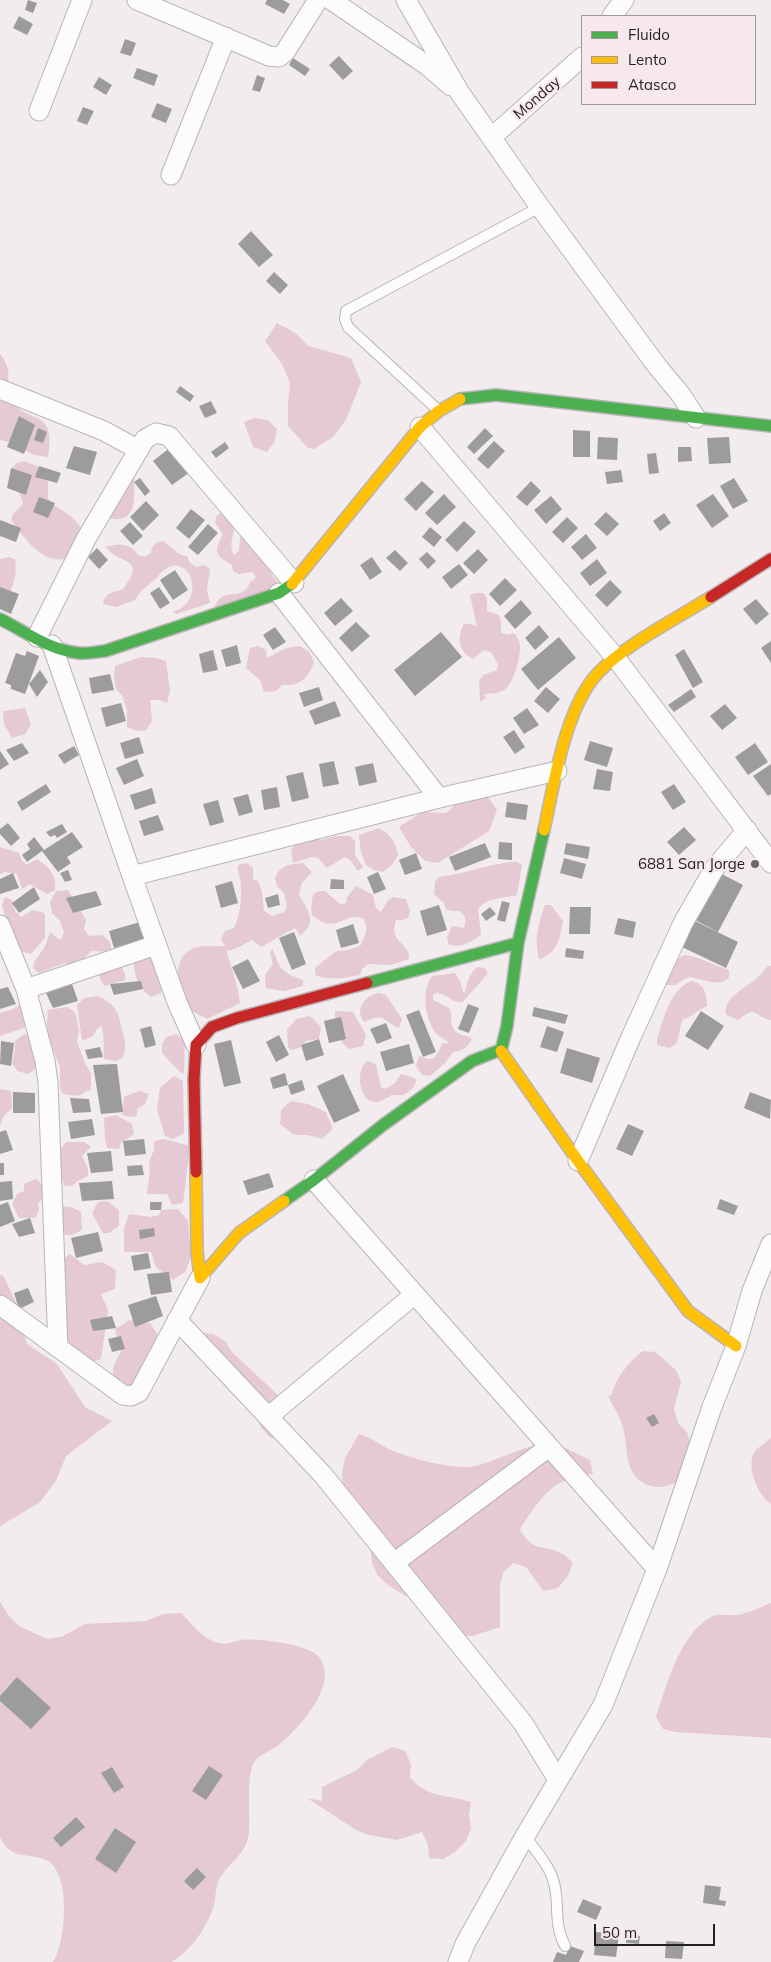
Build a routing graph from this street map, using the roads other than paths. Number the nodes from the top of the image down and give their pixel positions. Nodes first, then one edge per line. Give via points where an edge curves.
1 (82, 0) edge
2 (137, 0) edge
3 (318, 0) edge
4 (331, 0) edge
5 (406, 0) edge
6 (624, 0) edge
7 (613, 15) edge
8 (226, 36) junction
9 (581, 58) edge
10 (460, 93) junction
11 (39, 111) dead end
12 (492, 137) junction
13 (171, 174) dead end
14 (540, 207) junction
15 (0, 389) edge
16 (439, 411) junction
17 (696, 418) junction
18 (771, 426) edge
19 (420, 428) junction
20 (139, 450) junction
21 (768, 566) edge
22 (286, 588) junction
23 (0, 619) edge
24 (44, 641) junction
25 (615, 657) junction
26 (557, 771) junction
27 (440, 798) junction
28 (747, 830) junction
29 (771, 863) edge
30 (132, 876) junction
31 (0, 925) edge
32 (518, 944) junction
33 (156, 945) junction
34 (26, 989) junction
35 (196, 1045) junction
36 (500, 1050) junction
37 (578, 1161) junction
38 (314, 1180) junction
39 (770, 1249) edge
40 (200, 1278) junction
41 (415, 1294) junction
42 (0, 1305) edge
43 (177, 1320) junction
44 (736, 1346) junction
45 (58, 1348) junction
46 (268, 1417) junction
47 (549, 1447) junction
48 (394, 1563) junction
49 (656, 1569) junction
50 (558, 1780) junction
51 (525, 1836) junction
52 (565, 1946) dead end
53 (458, 1962) edge

1 - 11 street
2 - 8 street
3 - 8 street via 279,57 269,56
4 - 10 street via 428,66
5 - 10 street
6 - 7 street
8 - 13 street
9 - 12 street, Monday
10 - 12 street
12 - 14 street
14 - 16 lane via 346,311 348,327
14 - 17 street
15 - 20 street via 104,431
16 - 17 street via 463,397 496,395
16 - 19 street
17 - 18 street
19 - 22 street
19 - 25 street
20 - 22 street via 145,439 156,434 169,436
20 - 24 street via 86,539
21 - 25 street
22 - 24 street via 105,651 76,653
22 - 27 street
23 - 24 street
24 - 30 street
25 - 26 street via 596,675 574,710
25 - 28 street
26 - 27 street
26 - 32 street
27 - 30 street
28 - 29 street
28 - 37 street via 714,870 683,923
30 - 33 street
31 - 34 street
32 - 35 street via 237,1018 212,1027
32 - 36 street via 507,1026
33 - 34 street
33 - 35 street
34 - 45 street via 48,1083
35 - 40 street via 194,1079
36 - 37 street
36 - 38 street via 472,1060
37 - 44 street via 688,1311
38 - 40 street via 239,1233
38 - 41 street
39 - 44 street via 752,1291
40 - 43 street
41 - 46 street
41 - 47 street
42 - 45 street
43 - 45 street via 139,1392 131,1396 123,1395
43 - 46 street
44 - 49 street
46 - 48 street via 323,1475
47 - 48 street
47 - 49 street
48 - 50 street via 523,1723
49 - 50 street via 603,1705
50 - 51 street
51 - 52 lane via 554,1883 558,1933
51 - 53 street

